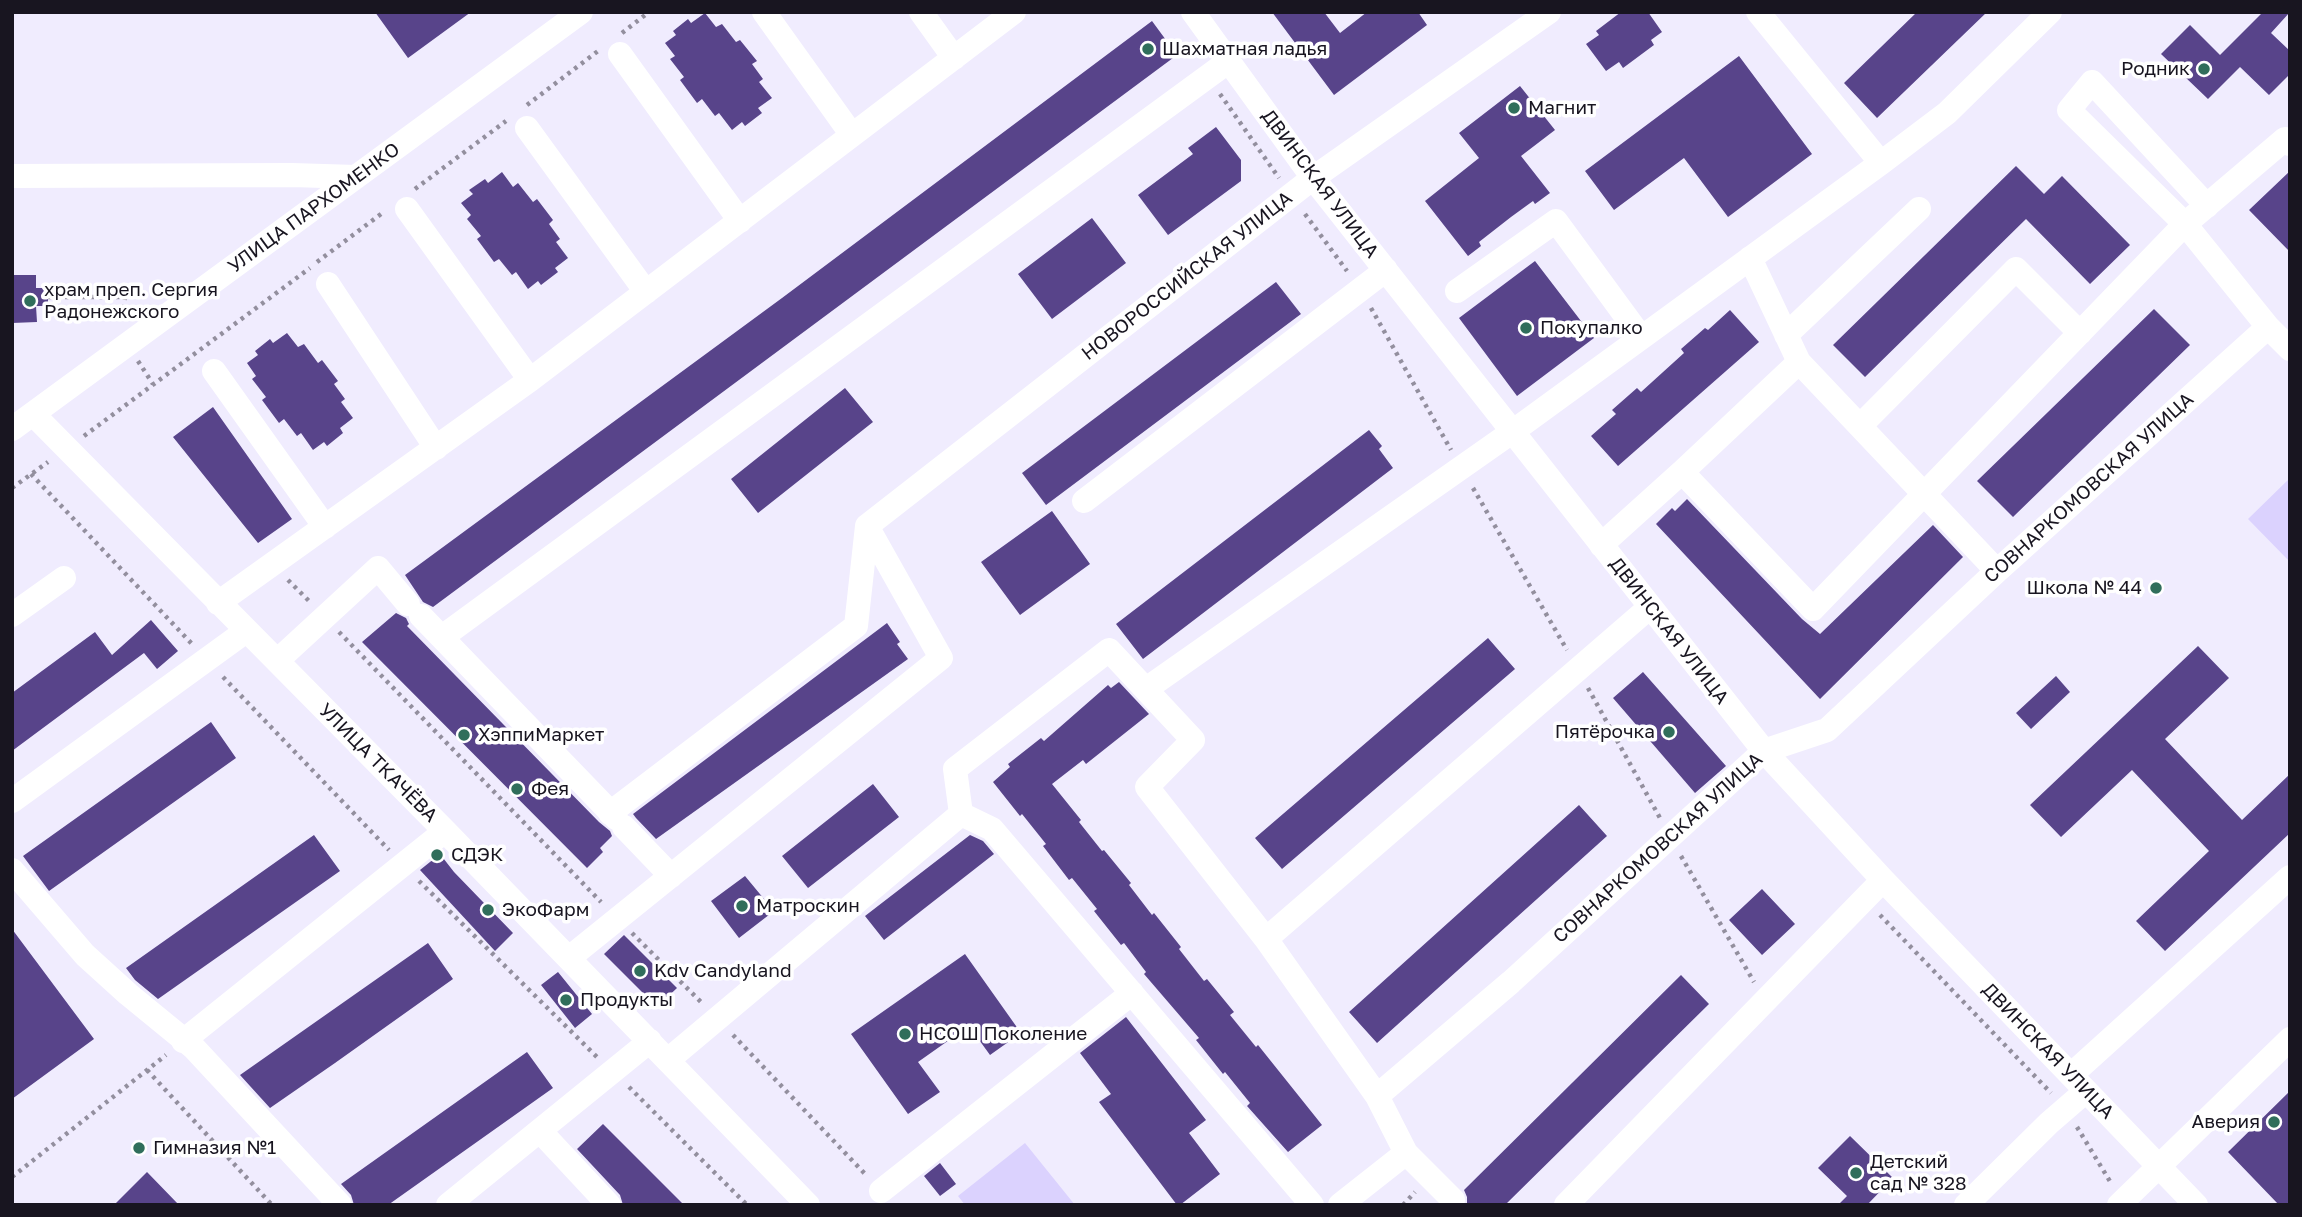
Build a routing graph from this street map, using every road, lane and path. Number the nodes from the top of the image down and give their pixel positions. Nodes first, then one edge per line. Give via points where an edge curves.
1 (581, 12) edge
2 (649, 12) edge
3 (764, 12) edge
4 (920, 12) edge
5 (1014, 12) edge
6 (1193, 12) edge
7 (1549, 12) edge
8 (1758, 12) edge
9 (2050, 12) edge
10 (615, 44) junction
11 (954, 58) junction
12 (1229, 61) junction
13 (1208, 76) junction
14 (523, 116) junction
15 (852, 135) junction
16 (2290, 144) edge
17 (1881, 163) junction
18 (12, 176) edge
19 (356, 177) junction
20 (1314, 178) junction
21 (1292, 195) junction
22 (402, 203) junction
23 (2207, 206) junction
24 (1919, 209) dead end
25 (740, 221) junction
26 (2185, 224) junction
27 (1750, 258) junction
28 (1386, 270) junction
29 (328, 284) dead end
30 (1361, 290) junction
31 (1457, 291) dead end
32 (646, 292) junction
33 (48, 297) dead end
34 (115, 326) dead end
35 (2269, 327) junction
36 (2080, 333) junction
37 (1786, 335) junction
38 (1641, 337) junction
39 (2290, 349) edge
40 (1799, 362) junction
41 (214, 371) dead end
42 (530, 380) junction
43 (33, 414) junction
44 (1860, 426) junction
45 (12, 429) edge
46 (1512, 432) junction
47 (436, 448) junction
48 (66, 449) junction
49 (1461, 468) junction
50 (1682, 472) junction
51 (31, 474) junction
52 (12, 488) edge
53 (1924, 494) junction
54 (1084, 501) dead end
55 (867, 526) junction
56 (325, 527) junction
57 (1601, 545) junction
58 (273, 564) junction
59 (1997, 571) junction
60 (64, 578) dead end
61 (218, 603) junction
62 (1650, 607) junction
63 (12, 615) edge
64 (323, 616) junction
65 (246, 631) junction
66 (442, 636) junction
67 (206, 660) junction
68 (277, 661) junction
69 (1578, 669) junction
70 (1146, 689) junction
71 (1763, 751) junction
72 (12, 801) edge
73 (961, 814) junction
74 (617, 819) junction
75 (445, 831) junction
76 (1670, 837) junction
77 (403, 864) junction
78 (12, 870) edge
79 (671, 876) junction
80 (2290, 877) edge
81 (1883, 880) junction
82 (1865, 899) junction
83 (618, 919) junction
84 (1266, 939) junction
85 (569, 958) junction
86 (1132, 993) junction
87 (1765, 1001) junction
88 (718, 1018) junction
89 (2290, 1039) edge
90 (183, 1041) junction
91 (650, 1041) junction
92 (668, 1060) junction
93 (146, 1070) junction
94 (614, 1073) junction
95 (2079, 1083) junction
96 (1377, 1097) junction
97 (2066, 1109) junction
98 (540, 1131) junction
99 (1406, 1153) junction
100 (2158, 1165) junction
101 (12, 1177) edge
102 (881, 1191) joint
103 (1453, 1200) dead end
104 (2121, 1203) edge
105 (272, 1205) edge
106 (340, 1205) edge
107 (448, 1205) edge
108 (610, 1205) edge
109 (747, 1205) edge
110 (808, 1205) edge
111 (1312, 1205) edge
112 (1340, 1205) edge
113 (1566, 1205) edge
114 (1966, 1205) edge
115 (2196, 1205) edge

1 - 19 street, УЛИЦА ПАРХОМЕНКО
2 - 10 path
3 - 15 street
4 - 11 street
5 - 11 street
6 - 12 street, ДВИНСКАЯ УЛИЦА
7 - 20 street, НОВОРОССИЙСКАЯ УЛИЦА
8 - 17 street
9 - 17 street via 1947,113
10 - 14 path
10 - 25 street
11 - 15 street
12 - 13 street
12 - 20 street, ДВИНСКАЯ УЛИЦА
13 - 21 path
13 - 66 street
14 - 22 path
14 - 32 street
15 - 25 street
16 - 23 street via 2285,139
17 - 27 street
18 - 19 street
19 - 43 street, УЛИЦА ПАРХОМЕНКО
20 - 21 street, НОВОРОССИЙСКАЯ УЛИЦА
20 - 28 street, ДВИНСКАЯ УЛИЦА
21 - 30 path
21 - 55 street, НОВОРОССИЙСКАЯ УЛИЦА
22 - 42 street
22 - 48 path
23 - 26 street
23 - 26 street via 2092,82 2069,110
24 - 37 street
25 - 32 street
26 - 35 street
26 - 36 street
27 - 37 street
27 - 38 street
28 - 30 street
28 - 46 street, ДВИНСКАЯ УЛИЦА
29 - 47 street
30 - 49 path
30 - 54 street
31 - 38 street via 1556,221
32 - 42 street
33 - 34 path via 125,297 124,319
35 - 39 street
35 - 59 street, СОВНАРКОМОВСКАЯ УЛИЦА
36 - 44 street via 2016,269
36 - 53 street
37 - 40 street
38 - 46 street
40 - 44 street
40 - 50 street
41 - 56 street
42 - 47 street
43 - 45 street, УЛИЦА ПАРХОМЕНКО
43 - 48 street, УЛИЦА ТКАЧЁВА
44 - 53 street
46 - 49 street
46 - 57 street, ДВИНСКАЯ УЛИЦА
47 - 56 street
48 - 51 path
48 - 61 street, УЛИЦА ТКАЧЁВА
49 - 69 path
49 - 70 street
50 - 53 street via 1813,609
50 - 57 street
51 - 52 path
51 - 67 path
53 - 59 street
55 - 74 street via 856,626
55 - 79 street via 941,658
56 - 58 street
57 - 62 street, ДВИНСКАЯ УЛИЦА
58 - 61 street
58 - 64 path
59 - 71 street, СОВНАРКОМОВСКАЯ УЛИЦА via 1828,730
60 - 63 street
61 - 65 street, УЛИЦА ТКАЧЁВА
62 - 69 street
62 - 71 street, ДВИНСКАЯ УЛИЦА
64 - 66 street via 378,568
64 - 68 street
64 - 83 path
65 - 67 street
65 - 68 street, УЛИЦА ТКАЧЁВА
66 - 74 street
67 - 72 street
67 - 77 path
68 - 75 street, УЛИЦА ТКАЧЁВА
69 - 76 path
69 - 84 street
70 - 73 street via 1109,650 954,769
70 - 84 street via 1193,740 1147,787
71 - 76 street, СОВНАРКОМОВСКАЯ УЛИЦА
71 - 81 street, ДВИНСКАЯ УЛИЦА
73 - 86 street via 992,828
73 - 88 street
74 - 79 street
75 - 77 street
75 - 85 street, УЛИЦА ТКАЧЁВА
76 - 87 path
76 - 96 street, СОВНАРКОМОВСКАЯ УЛИЦА
77 - 90 street
77 - 94 path
78 - 90 street via 85,955
79 - 83 street
80 - 95 street
81 - 82 street
81 - 95 street, ДВИНСКАЯ УЛИЦА
82 - 87 street
82 - 97 path
83 - 85 street
83 - 88 path
84 - 96 street
85 - 91 street, УЛИЦА ТКАЧЁВА
86 - 102 street
86 - 111 street
87 - 113 street
88 - 92 street
88 - 102 path
89 - 100 street
90 - 93 path
90 - 106 street
91 - 92 street, УЛИЦА ТКАЧЁВА
91 - 94 street
92 - 110 street, УЛИЦА ТКАЧЁВА
93 - 101 path
93 - 105 path
94 - 98 street
94 - 109 path
95 - 97 street
95 - 100 street, ДВИНСКАЯ УЛИЦА
96 - 99 street
97 - 104 path
97 - 114 street
98 - 107 street
98 - 108 street
99 - 103 street
99 - 112 street
100 - 104 street
100 - 115 street, ДВИНСКАЯ УЛИЦА

